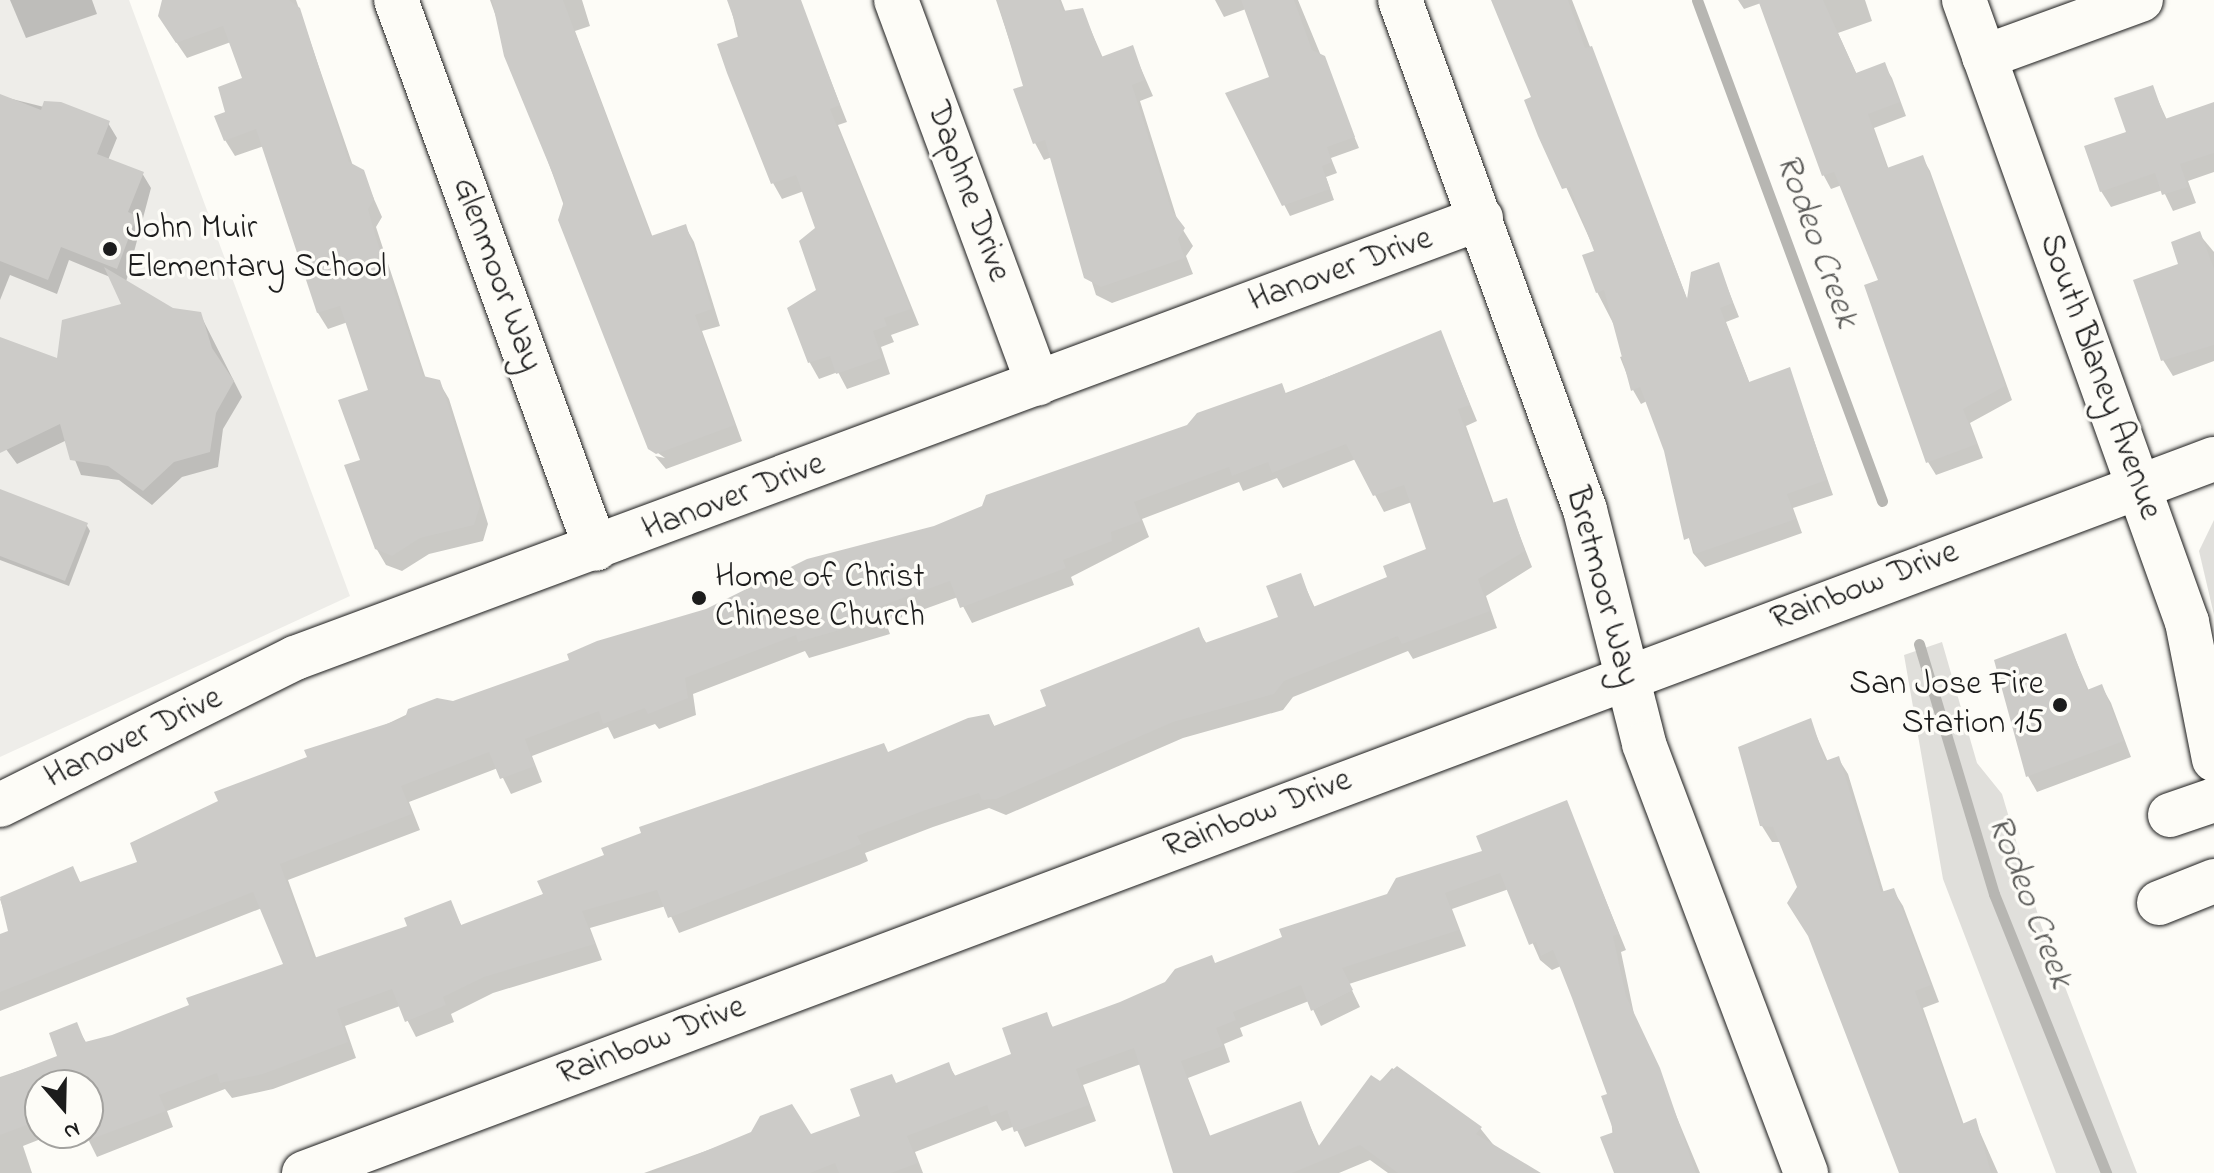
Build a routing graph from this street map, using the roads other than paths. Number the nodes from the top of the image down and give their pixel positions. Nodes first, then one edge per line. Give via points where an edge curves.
1 (396, 0) edge
2 (896, 0) edge
3 (1400, 0) edge
4 (1964, 0) edge
5 (2141, 0) edge
6 (1984, 57) junction
7 (1481, 218) junction
8 (1038, 384) junction
9 (2214, 459) edge
10 (2137, 486) junction
11 (596, 549) junction
12 (1624, 678) junction
13 (2214, 759) edge
14 (2214, 800) edge
15 (0, 805) edge
16 (2170, 815) dead end
17 (2214, 881) edge
18 (2159, 903) dead end
19 (304, 1173) edge
20 (1806, 1173) edge

1 - 11 street, Glenmoor Way
2 - 8 street, Daphne Drive
3 - 7 street, Bretmoor Way
4 - 6 street, South Blaney Avenue
5 - 6 street
6 - 10 street, South Blaney Avenue
7 - 8 street, Hanover Drive
7 - 12 street, Bretmoor Way via 1585,510
8 - 11 street, Hanover Drive
9 - 10 street, Rainbow Drive
10 - 12 street, Rainbow Drive
10 - 13 street, South Blaney Avenue via 2199,662
11 - 15 street, Hanover Drive via 295,658
12 - 19 street, Rainbow Drive
12 - 20 street, Bretmoor Way
14 - 16 street
17 - 18 street

